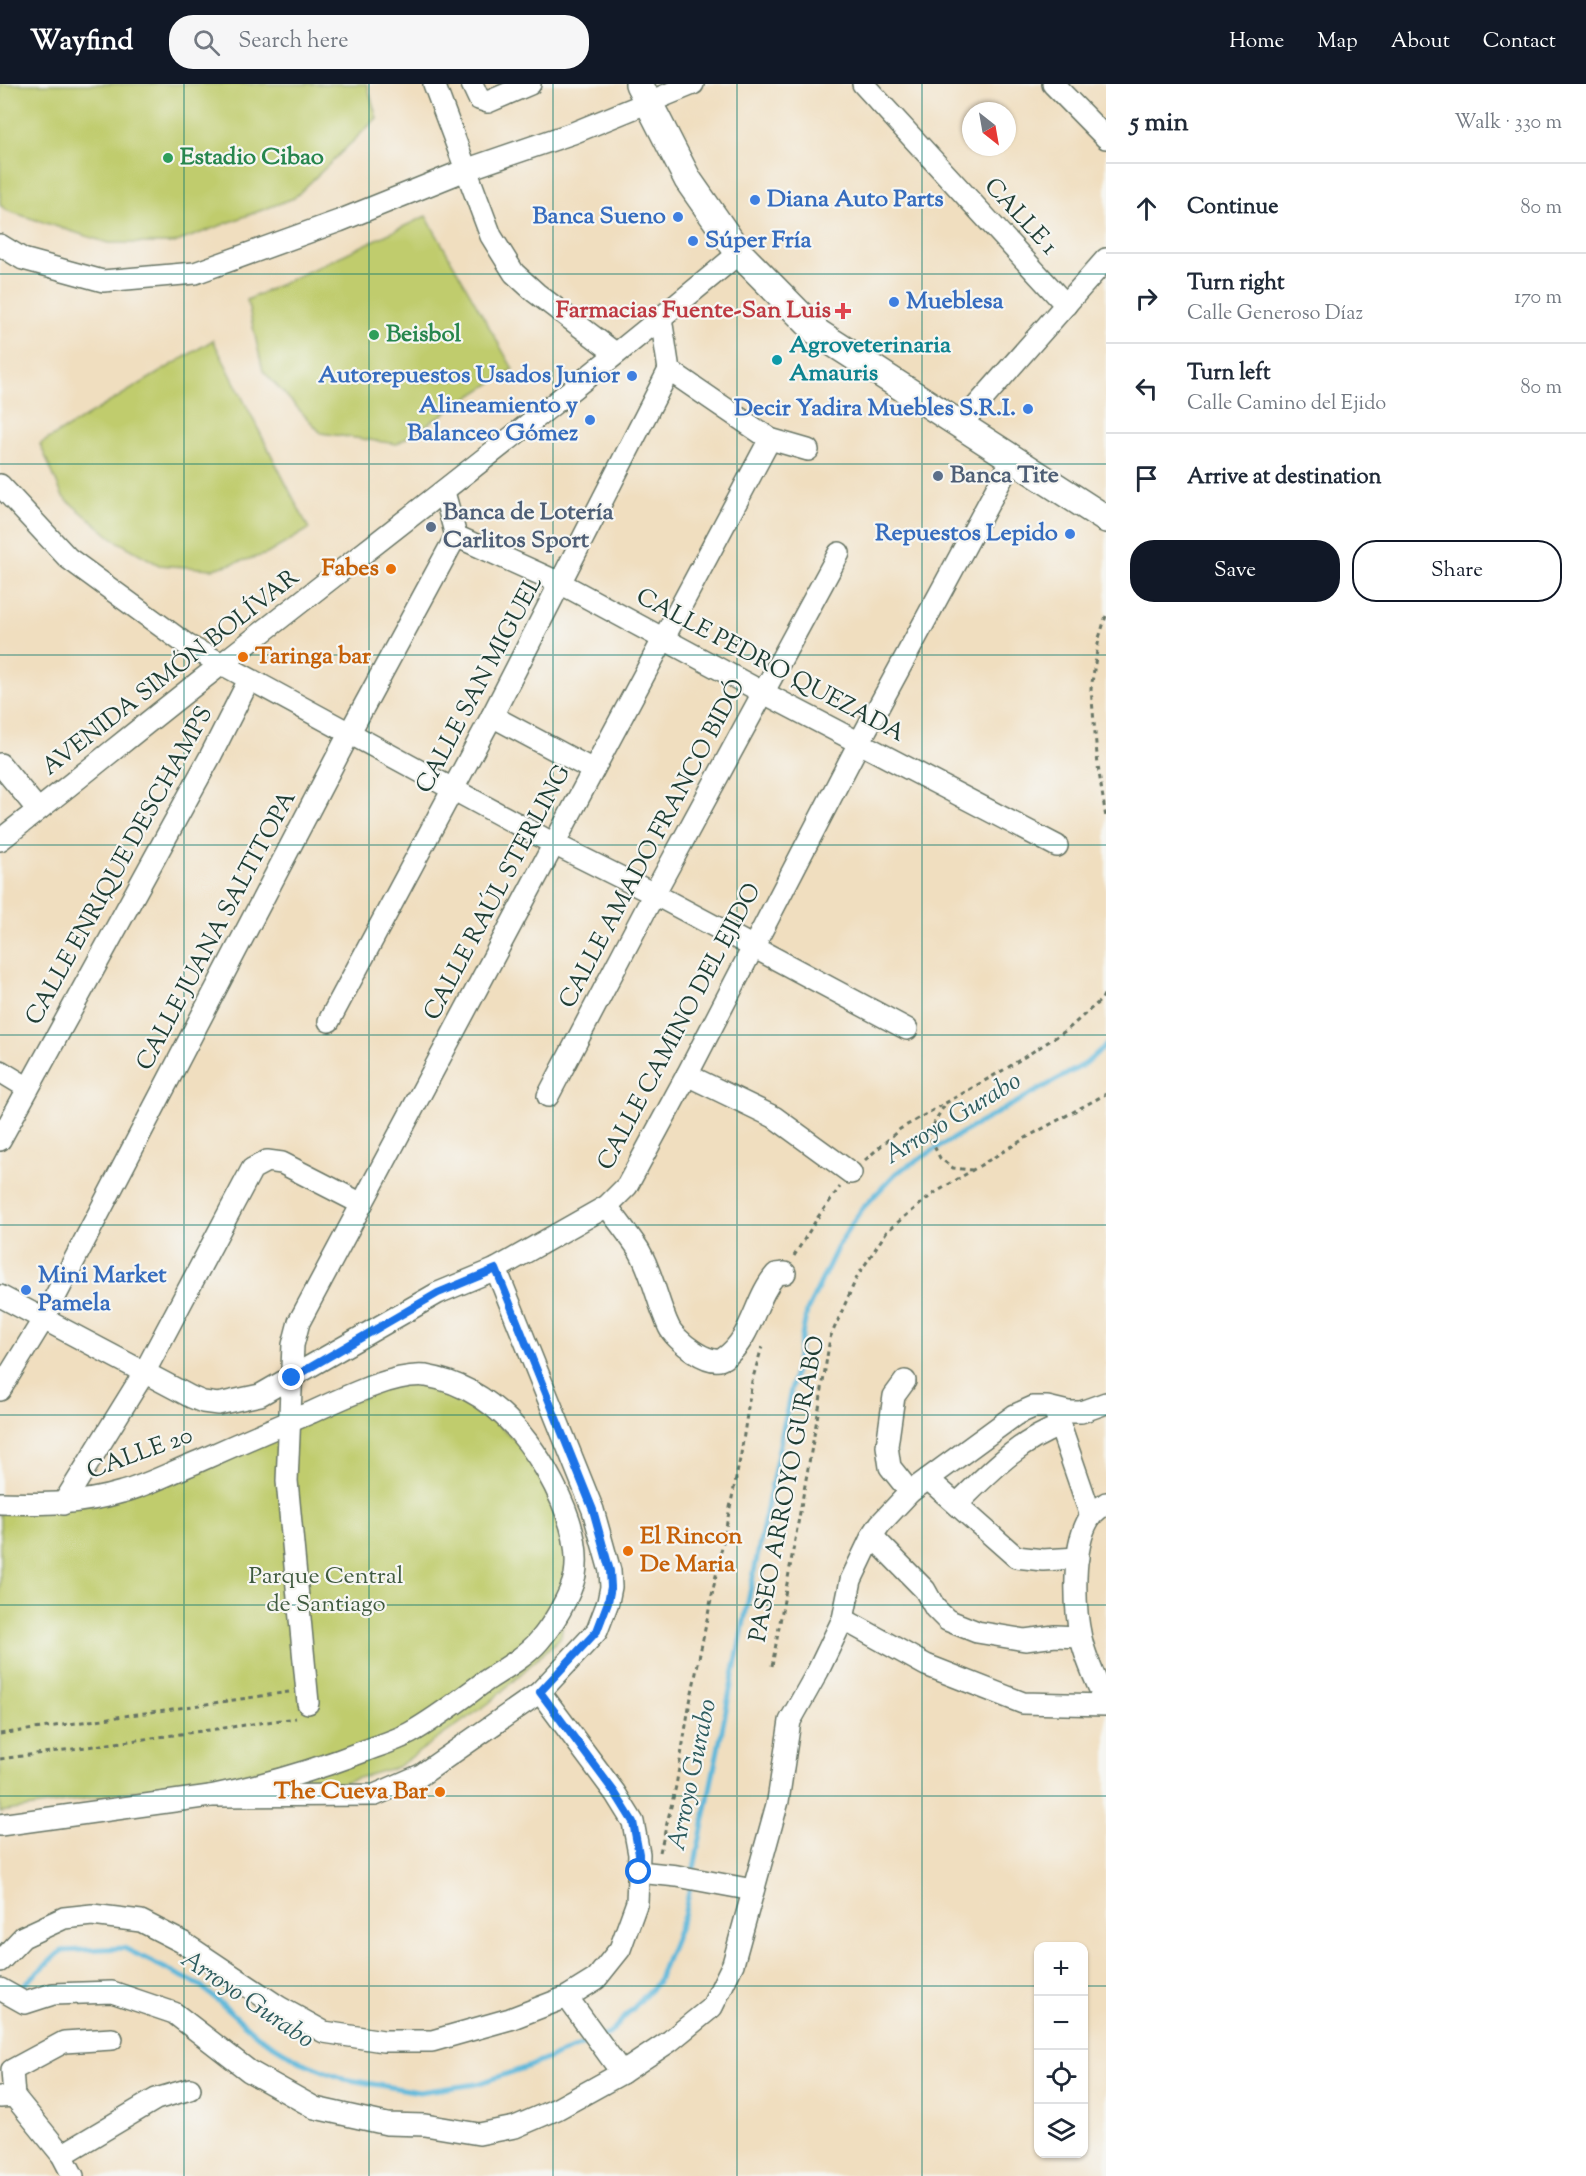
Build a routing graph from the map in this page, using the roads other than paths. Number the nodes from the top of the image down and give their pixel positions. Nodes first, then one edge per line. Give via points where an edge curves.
1 (434, 84) edge
2 (472, 84) edge
3 (693, 84) edge
4 (863, 84) edge
5 (1053, 84) edge
6 (524, 85) edge
7 (643, 93) edge
8 (1106, 138) edge
9 (468, 170) junction
10 (0, 245) edge
11 (739, 253) junction
12 (1106, 259) edge
13 (1066, 305) junction
14 (661, 318) junction
15 (615, 353) junction
16 (669, 370) junction
17 (959, 426) junction
18 (770, 439) junction
19 (808, 450) dead end
20 (1013, 458) junction
21 (0, 485) edge
22 (444, 492) junction
23 (1106, 519) edge
24 (456, 536) junction
25 (839, 553) dead end
26 (562, 584) junction
27 (662, 638) junction
28 (222, 664) junction
29 (249, 680) junction
30 (762, 692) junction
31 (492, 716) junction
32 (350, 732) junction
33 (859, 743) junction
34 (0, 764) edge
35 (593, 770) junction
36 (455, 789) junction
37 (38, 810) junction
38 (0, 840) edge
39 (554, 844) junction
40 (1057, 846) dead end
41 (654, 894) junction
42 (753, 947) junction
43 (329, 1021) dead end
44 (907, 1029) dead end
45 (0, 1071) edge
46 (687, 1075) junction
47 (28, 1088) junction
48 (548, 1096) dead end
49 (0, 1140) edge
50 (851, 1173) road end
51 (362, 1204) junction
52 (607, 1206) junction
53 (496, 1269) junction
54 (785, 1272) road end
55 (0, 1296) edge
56 (43, 1320) junction
57 (144, 1373) junction
58 (292, 1378) junction
59 (905, 1381) dead end
60 (0, 1390) edge
61 (1106, 1403) edge
62 (1057, 1418) junction
63 (290, 1422) junction
64 (928, 1479) junction
65 (910, 1492) junction
66 (0, 1503) edge
67 (63, 1504) junction
68 (957, 1504) junction
69 (1099, 1509) edge
70 (872, 1536) junction
71 (1078, 1558) junction
72 (843, 1619) junction
73 (1080, 1637) junction
74 (540, 1692) junction
75 (299, 1704) road end
76 (1106, 1704) edge
77 (210, 1796) junction
78 (0, 1826) edge
79 (646, 1873) junction
80 (753, 1890) junction
81 (0, 1961) edge
82 (8, 1994) edge
83 (567, 1997) junction
84 (112, 2039) dead end
85 (622, 2073) junction
86 (190, 2089) dead end
87 (7, 2096) edge
88 (62, 2155) junction
89 (73, 2176) edge

1 - 9 street
2 - 6 street via 483,102
3 - 7 street
4 - 13 street, CALLE 1
5 - 8 street
7 - 9 street via 573,133
7 - 11 main road via 688,180
9 - 10 street via 195,273 103,281 22,259
9 - 15 street via 490,236 514,273
11 - 14 street, AVENIDA SIMÓN BOLÍVAR
11 - 17 main road via 818,333
12 - 13 street
13 - 17 street
14 - 15 street, AVENIDA SIMÓN BOLÍVAR
14 - 16 street
15 - 22 street, AVENIDA SIMÓN BOLÍVAR
16 - 18 street
16 - 26 street, CALLE SAN MIGUEL
17 - 20 main road
18 - 19 street
18 - 27 street, CALLE RAÚL STERLING
20 - 23 main road
20 - 33 street, CALLE CAMINO DEL EJIDO
21 - 28 street via 68,558 188,645
22 - 24 street
22 - 28 street, AVENIDA SIMÓN BOLÍVAR
24 - 26 street, CALLE PEDRO QUEZADA
24 - 32 street, CALLE JUANA SALTITOPA
25 - 30 street, CALLE AMADO FRANCO BIDÓ
26 - 27 street, CALLE PEDRO QUEZADA
26 - 31 street, CALLE SAN MIGUEL
27 - 30 street, CALLE PEDRO QUEZADA
27 - 35 street, CALLE RAÚL STERLING
28 - 29 street
28 - 37 street, AVENIDA SIMÓN BOLÍVAR
29 - 32 street
29 - 47 street, CALLE ENRIQUE DESCHAMPS
30 - 33 street, CALLE PEDRO QUEZADA
30 - 41 street, CALLE AMADO FRANCO BIDÓ
31 - 35 street
31 - 36 street, CALLE SAN MIGUEL
32 - 36 street
32 - 56 street, CALLE JUANA SALTITOPA
33 - 40 street, CALLE PEDRO QUEZADA
33 - 42 street, CALLE CAMINO DEL EJIDO
34 - 37 street
35 - 39 street, CALLE RAÚL STERLING
36 - 39 street
36 - 43 street, CALLE SAN MIGUEL
37 - 38 street, AVENIDA SIMÓN BOLÍVAR
39 - 41 street
39 - 51 street, CALLE RAÚL STERLING
41 - 42 street
41 - 48 street, CALLE AMADO FRANCO BIDÓ
42 - 44 street
42 - 46 street, CALLE CAMINO DEL EJIDO
45 - 47 street
46 - 50 street via 774,1117
46 - 52 street, CALLE CAMINO DEL EJIDO via 627,1186
47 - 49 street, CALLE ENRIQUE DESCHAMPS
51 - 57 street via 282,1163 267,1161 252,1169
51 - 58 street, CALLE RAÚL STERLING via 299,1322 293,1345
52 - 53 street, CALLE CAMINO DEL EJIDO
52 - 54 street via 639,1250 670,1329 703,1358 715,1361 727,1356 747,1333 769,1282 776,1274
53 - 58 street, CALLE CAMINO DEL EJIDO via 438,1293
53 - 74 street via 593,1510 610,1571 610,1594 597,1631
55 - 56 street, CALLE CAMINO DEL EJIDO
56 - 57 street, CALLE CAMINO DEL EJIDO
56 - 60 street, CALLE JUANA SALTITOPA
57 - 58 street, CALLE CAMINO DEL EJIDO via 191,1397 218,1404 260,1395
57 - 67 street
58 - 63 street, CALLE RAÚL STERLING
59 - 65 street via 894,1396 887,1446 890,1467
61 - 62 street
62 - 64 street via 1033,1407 1016,1415
62 - 68 street via 1043,1433 1001,1461
62 - 69 street
63 - 67 street, CALLE 20 via 142,1485 97,1499
63 - 75 street, CALLE RAÚL STERLING via 287,1481
63 - 77 street, CALLE 20 via 363,1389 405,1377 451,1382 476,1393 512,1424 554,1485 573,1535 575,1577 559,1612 538,1642 409,1733 304,1772
64 - 65 street
64 - 68 street
65 - 70 street
66 - 67 street, CALLE 20
68 - 71 street via 1016,1557
69 - 71 street via 1082,1536
70 - 72 street via 851,1580
70 - 73 street via 925,1590 934,1608 947,1620 977,1632 1024,1640
71 - 73 street
72 - 76 street via 926,1665 1023,1703
72 - 80 street via 790,1722 778,1801
73 - 76 street
74 - 77 street via 421,1775 375,1795
74 - 79 street via 633,1822
77 - 78 street
79 - 80 street
79 - 83 street via 620,1949 596,1979
80 - 85 street via 733,1964 712,2007
81 - 83 street via 23,1936 64,1918 92,1915 141,1921 182,1942 324,2032 383,2041 432,2041 510,2019
82 - 85 street via 25,2003 53,1994 112,1992 174,2013 249,2071 315,2108 387,2124 479,2133 515,2127
83 - 85 street
84 - 87 street via 64,2042 40,2054 12,2070
86 - 88 street via 156,2099
87 - 88 street
88 - 89 street

